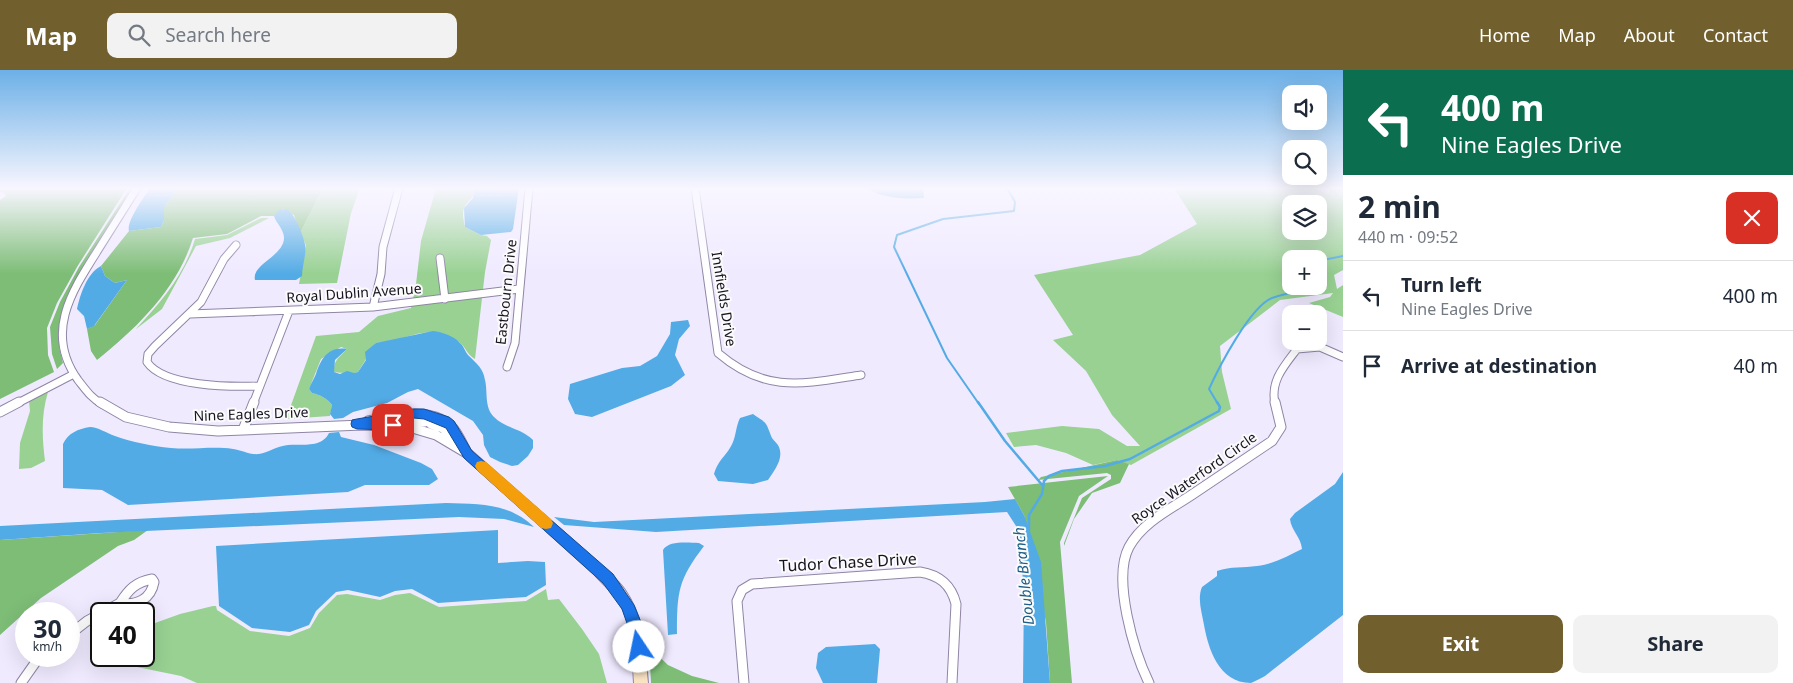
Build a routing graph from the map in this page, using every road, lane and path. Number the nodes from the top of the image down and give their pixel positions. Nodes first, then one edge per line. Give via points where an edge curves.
1 (119, 217) edge
2 (391, 217) edge
3 (526, 217) edge
4 (699, 217) edge
5 (236, 245) dead end
6 (440, 258) dead end
7 (519, 289) junction
8 (445, 299) junction
9 (373, 307) junction
10 (289, 311) junction
11 (190, 314) junction
12 (1343, 357) edge
13 (507, 367) dead end
14 (72, 375) junction
15 (861, 375) dead end
16 (259, 386) junction
17 (0, 412) edge
18 (393, 417) junction
19 (357, 424) junction
20 (243, 430) junction
21 (468, 454) junction
22 (32, 667) edge
23 (21, 683) edge
24 (640, 683) edge
25 (744, 683) edge
26 (952, 683) edge
27 (1149, 683) edge

1 - 14 street, Nine Eagles Drive via 66,307 63,346
2 - 9 street
3 - 7 street, Eastbourn Drive
4 - 15 street, Innfields Drive via 718,353 728,363 765,382 792,384
5 - 11 street
6 - 8 street
7 - 8 street, Royal Dublin Avenue
7 - 13 street, Eastbourn Drive via 515,343
8 - 9 street, Royal Dublin Avenue
9 - 10 street, Royal Dublin Avenue
10 - 11 street, Royal Dublin Avenue
10 - 16 street
11 - 16 street via 155,346 147,358 148,365 173,378 208,386
12 - 27 street, Royce Waterford Circle via 1320,347 1297,349 1276,381 1273,394 1280,427 1272,441 1135,535 1122,571 1128,624 1139,664
14 - 17 street
14 - 20 street, Nine Eagles Drive via 100,403 139,421 188,431
16 - 20 street
18 - 19 street, Nine Eagles Drive
18 - 21 street, Nine Eagles Drive via 410,418 442,428
18 - 21 street, Nine Eagles Drive via 419,414 444,421
19 - 20 street, Nine Eagles Drive
19 - 21 street, Nine Eagles Drive via 412,428 447,439
21 - 24 street, Nine Eagles Drive via 599,570 619,592 637,632
22 - 23 street
25 - 26 street, Tudor Chase Drive via 737,601 742,590 752,584 920,572 942,579 954,593

